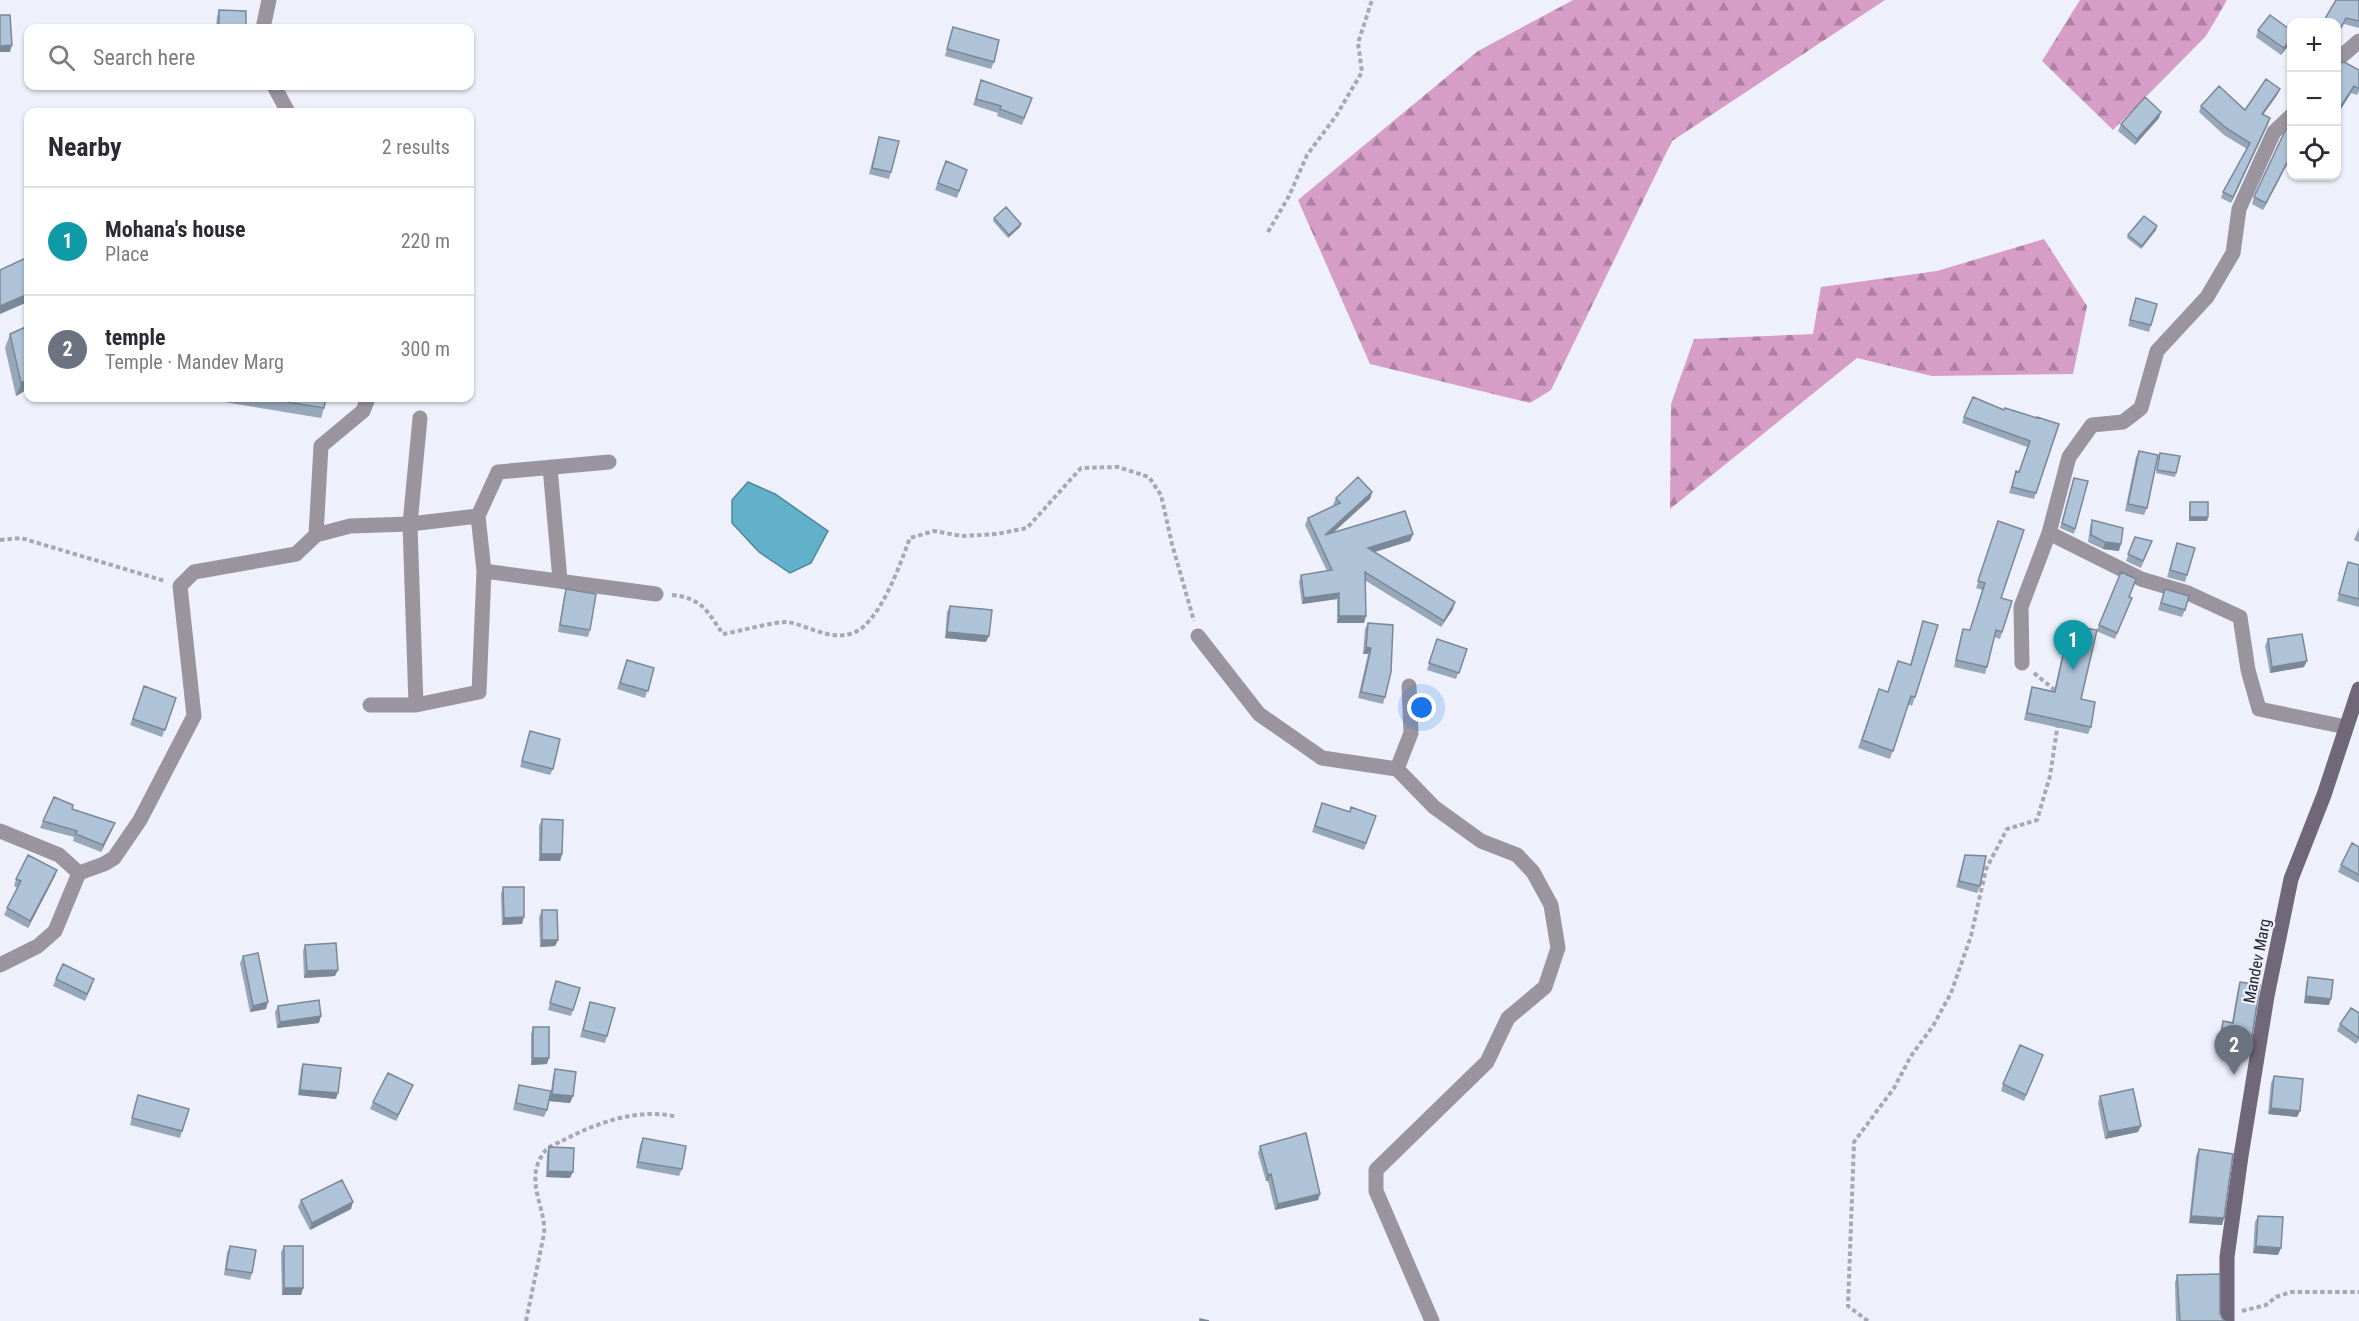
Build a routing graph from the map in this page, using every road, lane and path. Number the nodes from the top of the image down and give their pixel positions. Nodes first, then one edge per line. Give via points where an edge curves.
1 (269, 0) edge
2 (1372, 0) edge
3 (264, 24) edge
4 (2359, 41) edge
5 (2341, 57) edge
6 (276, 90) edge
7 (286, 108) edge
8 (2287, 120) edge
9 (1268, 232) dead end
10 (366, 402) edge
11 (420, 417) dead end
12 (609, 462) dead end
13 (550, 467) junction
14 (478, 516) junction
15 (410, 524) junction
16 (2049, 533) junction
17 (316, 535) junction
18 (0, 540) edge
19 (484, 571) junction
20 (560, 580) junction
21 (180, 586) junction
22 (656, 594) joint
23 (1198, 636) joint
24 (2022, 663) joint
25 (1409, 686) dead end
26 (2359, 689) edge
27 (2062, 696) edge
28 (370, 705) dead end
29 (416, 705) junction
30 (2058, 719) edge
31 (2346, 728) junction
32 (1397, 769) junction
33 (0, 831) edge
34 (79, 873) junction
35 (0, 965) edge
36 (677, 1117) dead end
37 (2359, 1292) edge
38 (2227, 1318) edge
39 (526, 1321) edge
40 (1432, 1321) edge
41 (1868, 1321) edge

1 - 3 street
2 - 9 path via 1358,44 1362,72 1307,155
4 - 5 street
6 - 7 street
8 - 16 street via 2274,132 2239,209 2233,253 2207,297 2157,351 2140,408 2123,422 2092,425 2069,457
10 - 17 street via 363,411 321,446
11 - 15 street
12 - 13 street
13 - 14 street via 498,472
13 - 20 street
14 - 15 street
14 - 19 street
15 - 17 street via 350,526
15 - 29 street
16 - 24 street via 2021,606
16 - 31 street via 2140,579 2188,593 2240,617 2259,709
17 - 21 street via 296,554 194,572
18 - 21 path via 21,537
19 - 20 street
19 - 29 street via 479,692
20 - 22 street
21 - 34 street via 194,716 140,820 114,858
22 - 23 path via 690,597 707,611 723,634 785,622 825,634 850,634 872,619 893,582 910,538 933,531 962,536 1027,528 1081,468 1118,467 1149,477 1161,495
23 - 32 street via 1259,714 1322,758
24 - 27 path
25 - 32 street via 1411,733
26 - 31 main road, Mandev Marg
28 - 29 street
30 - 41 path via 2050,776 2037,820 2007,829 1996,847 1986,869 1971,936 1951,993 1894,1088 1854,1142 1848,1306
31 - 38 main road, Mandev Marg via 2291,879 2267,996 2227,1257
32 - 40 street via 1434,807 1481,841 1517,855 1533,872 1551,905 1558,948 1545,987 1508,1018 1486,1062 1377,1170 1377,1191
33 - 34 street via 60,855
34 - 35 street via 55,931 38,946
36 - 39 path via 655,1114 618,1119 546,1150 536,1170 545,1226
37 - 38 path via 2291,1292

